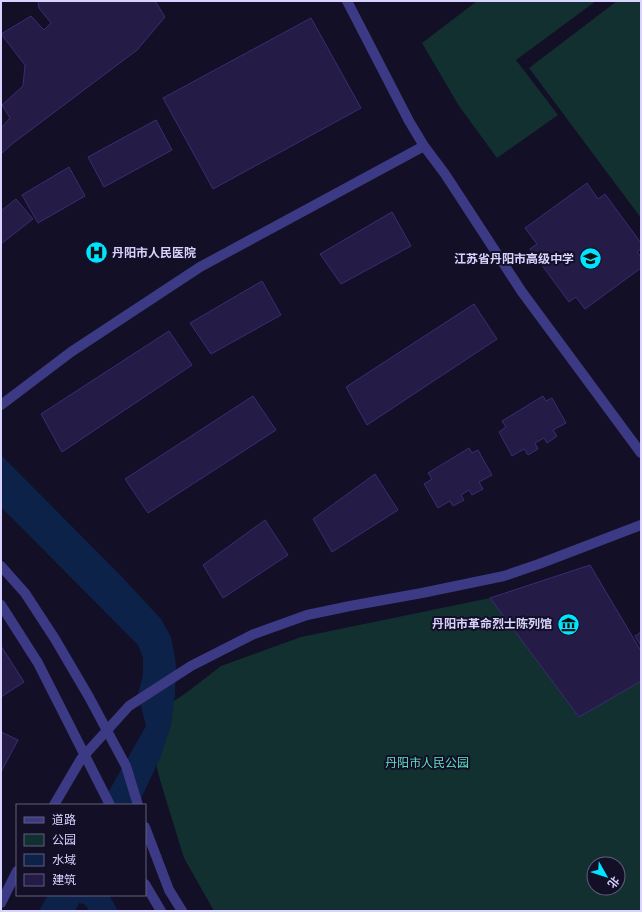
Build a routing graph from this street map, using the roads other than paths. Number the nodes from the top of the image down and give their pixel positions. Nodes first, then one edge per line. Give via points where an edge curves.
1 (347, 1) edge
2 (424, 146) junction
3 (1, 405) edge
4 (641, 453) edge
5 (641, 525) edge
6 (1, 566) edge
7 (1, 605) edge
8 (106, 730) junction
9 (85, 754) junction
10 (55, 804) edge
11 (110, 804) edge
12 (138, 804) edge
13 (146, 830) edge
14 (16, 873) edge
15 (146, 886) edge
16 (1, 903) edge
17 (161, 911) edge
18 (182, 911) edge

1 - 2 street
2 - 3 street via 200,267 71,352
2 - 4 street via 522,292
5 - 8 street via 504,576 350,606 307,616 254,634 182,672 129,706
6 - 8 street via 25,593 55,639
7 - 9 street via 38,663
8 - 9 street
8 - 12 street via 126,766
9 - 10 street
9 - 11 street
13 - 18 street via 169,890
14 - 16 street
15 - 17 street

